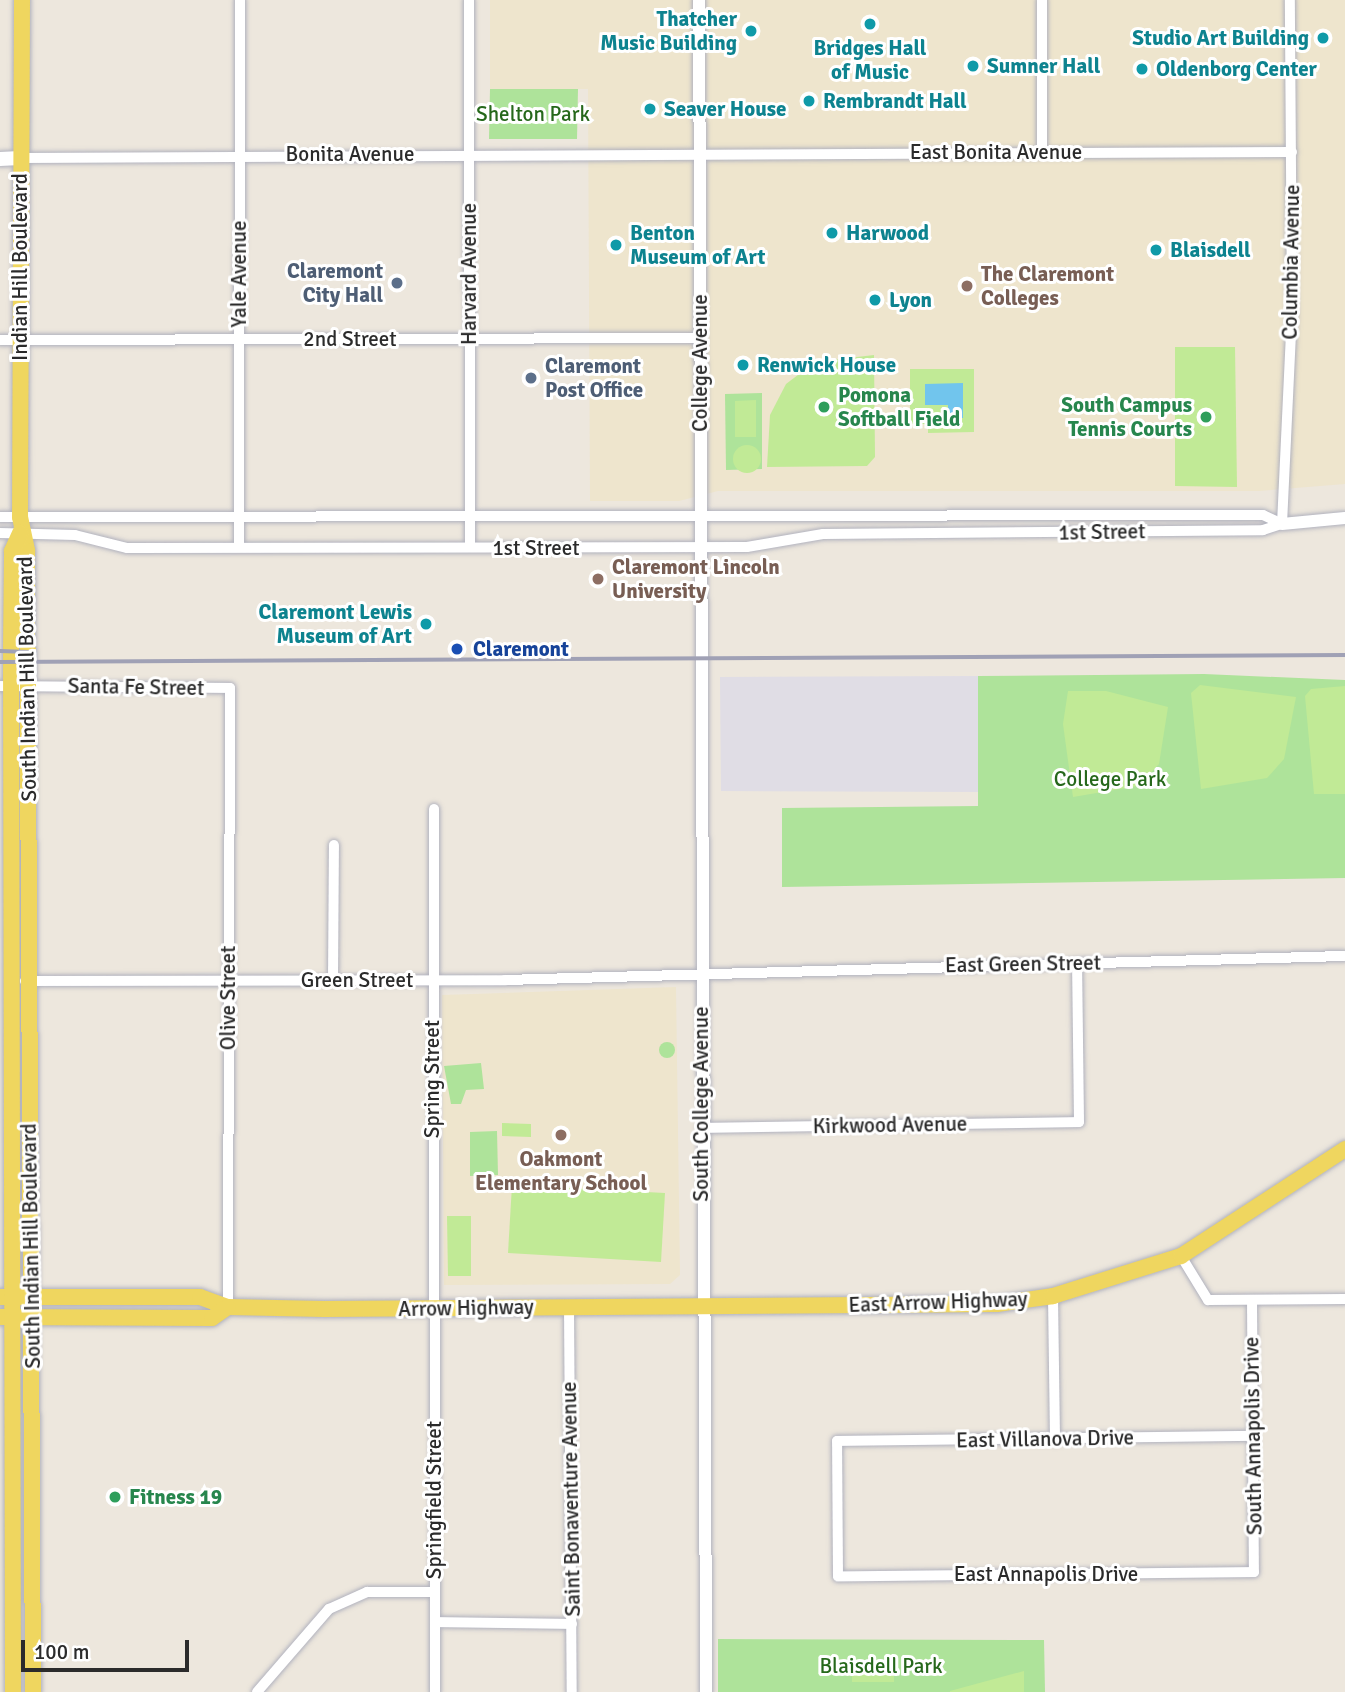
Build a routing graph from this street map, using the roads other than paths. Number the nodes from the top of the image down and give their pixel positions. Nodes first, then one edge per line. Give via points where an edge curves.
1 (22, 0) edge
2 (240, 0) edge
3 (469, 0) edge
4 (699, 0) edge
5 (1042, 0) edge
6 (1290, 0) edge
7 (1042, 151) junction
8 (1292, 152) junction
9 (468, 153) junction
10 (699, 153) junction
11 (239, 155) junction
12 (20, 158) junction
13 (0, 159) edge
14 (699, 338) junction
15 (239, 339) junction
16 (469, 339) junction
17 (0, 340) edge
18 (20, 340) junction
19 (0, 517) edge
20 (470, 517) junction
21 (701, 517) junction
22 (240, 518) junction
23 (1345, 518) edge
24 (1282, 524) junction
25 (20, 525) junction
26 (0, 533) edge
27 (239, 547) junction
28 (470, 547) junction
29 (701, 547) junction
30 (6, 686) edge
31 (28, 686) junction
32 (230, 688) joint
33 (434, 809) dead end
34 (334, 845) dead end
35 (1345, 956) edge
36 (1077, 963) junction
37 (701, 973) junction
38 (228, 980) junction
39 (333, 980) junction
40 (21, 981) junction
41 (432, 981) junction
42 (702, 1128) junction
43 (1345, 1149) edge
44 (1181, 1256) junction
45 (1053, 1296) junction
46 (7, 1297) edge
47 (31, 1297) junction
48 (1345, 1299) edge
49 (1252, 1300) junction
50 (703, 1306) junction
51 (228, 1307) junction
52 (569, 1307) junction
53 (433, 1308) junction
54 (7, 1317) edge
55 (32, 1317) junction
56 (1253, 1436) junction
57 (1055, 1440) junction
58 (1255, 1572) joint
59 (838, 1576) joint
60 (435, 1592) junction
61 (435, 1622) junction
62 (572, 1624) junction
63 (13, 1692) edge
64 (33, 1692) edge
65 (257, 1692) edge
66 (435, 1692) edge
67 (572, 1692) edge
68 (706, 1692) edge

1 - 12 main road, Indian Hill Boulevard
2 - 11 street, Yale Avenue
3 - 9 street, Harvard Avenue
4 - 10 street, College Avenue
5 - 7 street
6 - 8 street, Columbia Avenue
7 - 8 street, East Bonita Avenue
7 - 10 street, East Bonita Avenue
8 - 24 street, Columbia Avenue
9 - 10 street, Bonita Avenue
9 - 11 street, Bonita Avenue
9 - 16 street, Harvard Avenue
10 - 14 street, College Avenue
11 - 12 street, Bonita Avenue
11 - 15 street, Yale Avenue
12 - 13 main road, Bonita Avenue
12 - 18 main road, Indian Hill Boulevard
14 - 16 street, 2nd Street
14 - 21 street, College Avenue
15 - 16 street, 2nd Street
15 - 18 street, 2nd Street
15 - 22 street, Yale Avenue
16 - 20 street, Harvard Avenue
17 - 18 street, 2nd Street
18 - 25 main road, Indian Hill Boulevard
19 - 25 street, 1st Street
20 - 21 street, 1st Street
20 - 22 street, 1st Street
20 - 28 street, Harvard Avenue
21 - 24 street, 1st Street via 1263,515
21 - 29 street, South College Avenue
22 - 25 street, 1st Street
22 - 27 street, Yale Avenue
23 - 24 street, 1st Street
24 - 29 street, 1st Street via 1263,530 823,534 747,547
25 - 26 street, 1st Street
25 - 27 street, 1st Street via 127,548
25 - 30 main road, South Indian Hill Boulevard via 12,551
25 - 31 main road, South Indian Hill Boulevard via 27,551
27 - 28 street, 1st Street
28 - 29 street, 1st Street
29 - 37 street, South College Avenue
30 - 31 street, Santa Fe Street
30 - 40 main road, South Indian Hill Boulevard
31 - 32 street, Santa Fe Street
31 - 40 main road, South Indian Hill Boulevard
32 - 38 street, Olive Street
33 - 41 street, Spring Street
34 - 39 street
35 - 36 street, East Green Street
36 - 37 street, East Green Street
36 - 42 street, Kirkwood Avenue via 1079,1122
37 - 41 street, Green Street
37 - 42 street, South College Avenue
38 - 39 street, Green Street
38 - 40 street, Green Street
38 - 51 street, Olive Street
39 - 41 street, Green Street
40 - 46 main road, South Indian Hill Boulevard
40 - 47 main road, South Indian Hill Boulevard
41 - 53 street, Spring Street
42 - 50 street, South College Avenue
43 - 44 main road, East Arrow Highway
44 - 45 main road, East Arrow Highway
44 - 49 street via 1200,1294
45 - 50 main road, East Arrow Highway via 941,1306
45 - 57 street
46 - 47 main road, Arrow Highway
46 - 54 main road, South Indian Hill Boulevard
47 - 51 main road, Arrow Highway via 200,1297
47 - 55 main road, South Indian Hill Boulevard
48 - 49 street
49 - 56 street, South Annapolis Drive
50 - 52 main road, Arrow Highway
50 - 68 street, South College Avenue
51 - 53 main road, Arrow Highway
51 - 55 main road, Arrow Highway via 212,1318
52 - 53 main road, Arrow Highway
52 - 62 street, Saint Bonaventure Avenue
53 - 60 street, Springfield Street
54 - 55 main road, Arrow Highway
54 - 63 main road, South Indian Hill Boulevard
55 - 64 main road, South Indian Hill Boulevard
56 - 57 street, East Villanova Drive
56 - 58 street, South Annapolis Drive
57 - 59 street, East Villanova Drive via 837,1441
58 - 59 street, East Annapolis Drive
60 - 61 street, Springfield Street
60 - 65 street via 379,1591 347,1598 313,1623
61 - 62 street
61 - 66 street, Springfield Street
62 - 67 street, Saint Bonaventure Avenue

